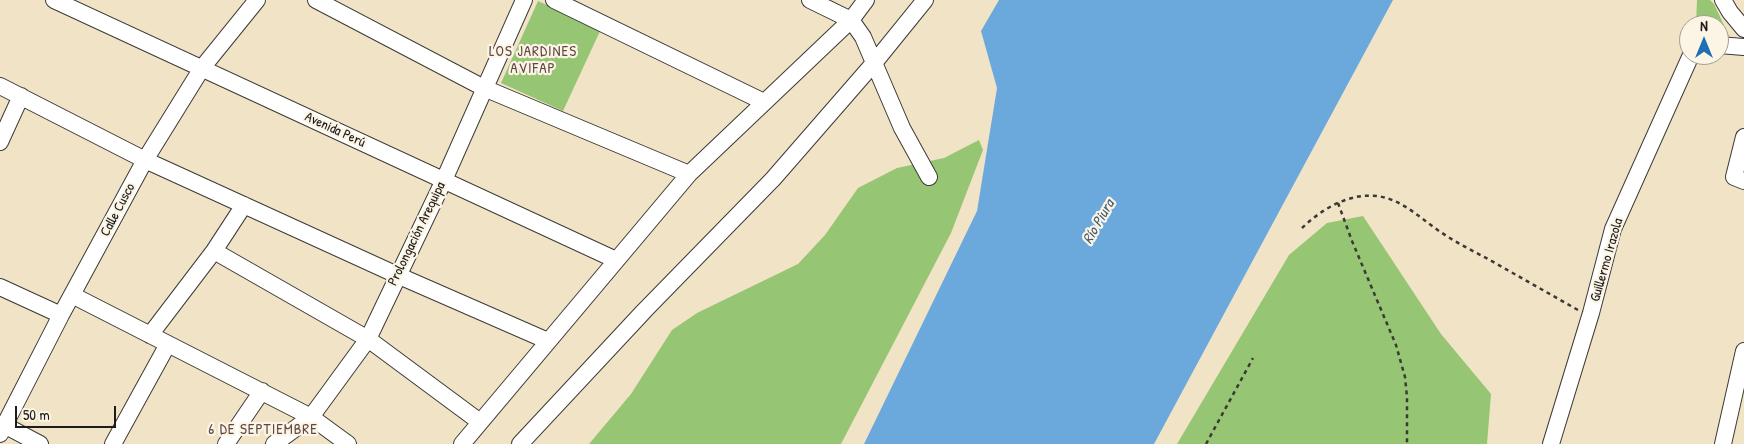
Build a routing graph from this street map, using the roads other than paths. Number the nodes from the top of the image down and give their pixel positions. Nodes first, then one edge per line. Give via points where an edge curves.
1 (54, 0) edge
2 (257, 0) edge
3 (316, 0) edge
4 (524, 0) edge
5 (554, 0) edge
6 (810, 0) edge
7 (866, 0) edge
8 (925, 0) edge
9 (1723, 0) edge
10 (851, 20) junction
11 (1744, 29) edge
12 (1729, 46) edge
13 (1744, 47) edge
14 (874, 64) junction
15 (1687, 65) edge
16 (202, 68) junction
17 (0, 86) edge
18 (484, 88) junction
19 (21, 96) junction
20 (764, 102) junction
21 (1744, 137) edge
22 (0, 142) edge
23 (145, 160) junction
24 (689, 174) junction
25 (929, 177) dead end
26 (444, 180) junction
27 (1744, 181) edge
28 (244, 205) junction
29 (214, 251) junction
30 (616, 260) junction
31 (397, 275) junction
32 (0, 287) edge
33 (72, 295) junction
34 (61, 314) junction
35 (150, 335) junction
36 (368, 339) junction
37 (548, 341) junction
38 (168, 344) junction
39 (1744, 351) edge
40 (262, 391) junction
41 (311, 416) junction
42 (4, 419) edge
43 (480, 422) junction
44 (40, 444) edge
45 (113, 444) edge
46 (226, 444) edge
47 (274, 444) edge
48 (348, 444) edge
49 (462, 444) edge
50 (520, 444) edge
51 (1551, 444) edge
52 (1724, 444) edge

1 - 16 street, Avenida Perú
2 - 16 street, Calle Cusco
3 - 18 street
4 - 18 street, Prolongación Arequipa
5 - 20 street
6 - 10 street
7 - 10 street
8 - 14 street
9 - 11 street
10 - 14 street via 863,37
10 - 20 street
12 - 13 street
14 - 25 street via 902,128
14 - 50 street via 773,179
15 - 51 street, Guillermo Irazola via 1613,229
16 - 23 street, Calle Cusco
16 - 26 street, Avenida Perú
17 - 19 street
18 - 24 street
18 - 26 street, Prolongación Arequipa
19 - 22 street
19 - 23 street
20 - 24 street
21 - 27 street via 1734,176
23 - 28 street
23 - 33 street, Calle Cusco
24 - 30 street
26 - 30 street, Avenida Perú
26 - 31 street, Prolongación Arequipa
28 - 29 street
28 - 31 street
29 - 35 street
29 - 36 street
30 - 37 street
31 - 36 street, Prolongación Arequipa
31 - 37 street
32 - 34 street
33 - 34 street, Calle Cusco
33 - 35 street
34 - 42 street, Calle Cusco
35 - 38 street
36 - 41 street, Prolongación Arequipa
36 - 43 street
37 - 43 street
38 - 40 street
38 - 45 street
39 - 52 street
40 - 41 street
40 - 46 street
41 - 47 street, Prolongación Arequipa
41 - 48 street
42 - 44 street
43 - 49 street

